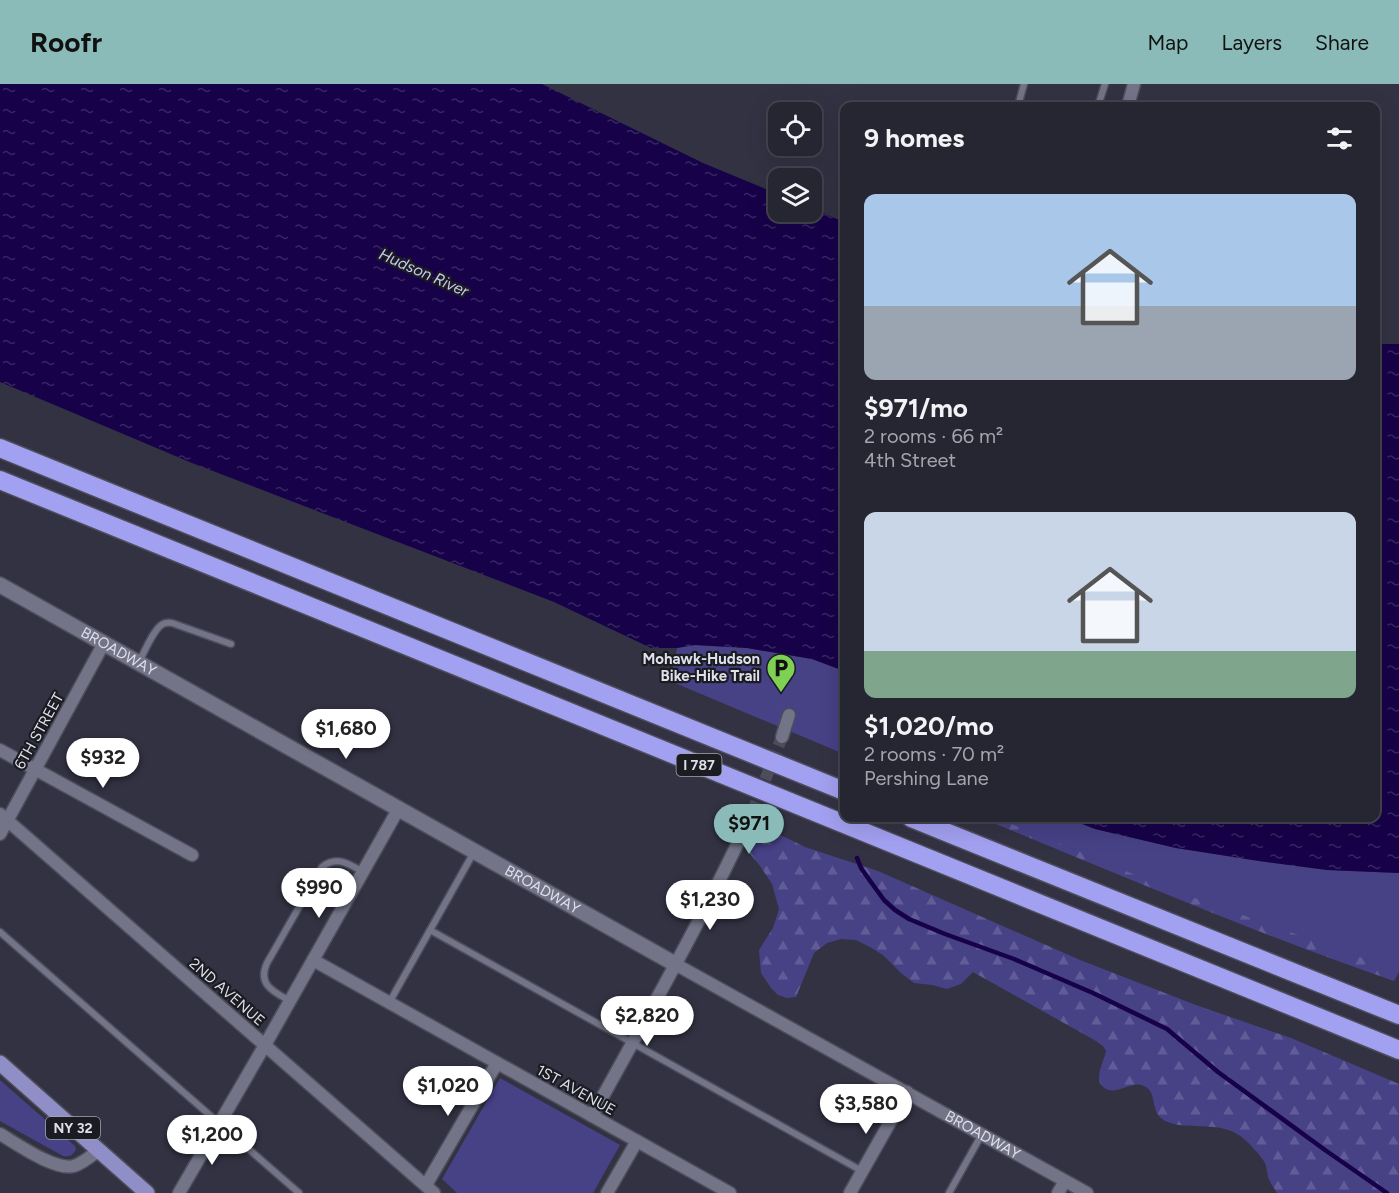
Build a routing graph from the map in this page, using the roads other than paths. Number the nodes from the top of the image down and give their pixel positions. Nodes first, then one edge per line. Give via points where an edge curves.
1 (1024, 84) edge
2 (1105, 84) edge
3 (1134, 84) edge
4 (1019, 102) edge
5 (1099, 102) edge
6 (1129, 102) edge
7 (0, 448) edge
8 (0, 480) edge
9 (0, 585) edge
10 (104, 643) junction
11 (231, 644) dead end
12 (139, 662) junction
13 (789, 715) dead end
14 (782, 737) tunnel mouth
15 (0, 750) edge
16 (36, 769) junction
17 (840, 789) edge
18 (399, 808) junction
19 (752, 813) tunnel mouth
20 (4, 817) edge
21 (921, 822) edge
22 (0, 834) edge
23 (474, 851) junction
24 (192, 855) dead end
25 (363, 872) junction
26 (430, 930) junction
27 (0, 933) edge
28 (313, 960) junction
29 (675, 964) junction
30 (290, 1001) junction
31 (389, 1003) junction
32 (1399, 1015) edge
33 (632, 1042) junction
34 (265, 1045) junction
35 (1399, 1050) edge
36 (0, 1063) edge
37 (497, 1063) junction
38 (908, 1092) junction
39 (592, 1116) junction
40 (219, 1123) junction
41 (0, 1134) edge
42 (982, 1134) junction
43 (637, 1141) junction
44 (99, 1150) junction
45 (863, 1171) junction
46 (1065, 1181) junction
47 (711, 1188) edge
48 (430, 1189) edge
49 (147, 1193) edge
50 (179, 1193) edge
51 (298, 1193) edge
52 (607, 1193) edge
53 (730, 1193) edge
54 (850, 1193) edge
55 (949, 1193) edge
56 (1058, 1193) edge
57 (1087, 1193) edge

1 - 4 lane
2 - 5 lane
3 - 6 street
7 - 17 highway, I 787
8 - 35 highway, I 787
9 - 10 street, BROADWAY
10 - 12 street, BROADWAY
10 - 16 street, 6TH STREET
11 - 12 lane via 168,622 158,627
12 - 18 street, BROADWAY
13 - 14 street
15 - 16 street
16 - 20 street, 6TH STREET
16 - 24 street
18 - 23 street, BROADWAY
18 - 25 street
19 - 29 street
20 - 22 street, 6TH STREET
20 - 34 street, 2ND AVENUE
21 - 32 highway
23 - 26 lane
23 - 29 street, BROADWAY
25 - 28 street
25 - 30 lane via 345,862 333,861 322,867 313,882 264,969 264,978 272,991
26 - 31 lane
26 - 33 lane
27 - 40 lane
28 - 30 street
28 - 31 street, 1ST AVENUE
29 - 33 street
29 - 38 street, BROADWAY
30 - 34 street
31 - 37 street, 1ST AVENUE
33 - 39 street
33 - 45 lane
34 - 40 street
34 - 48 street, 2ND AVENUE
36 - 44 main road, NY 32
37 - 39 street, 1ST AVENUE
37 - 48 street
38 - 42 street, BROADWAY
38 - 45 street
39 - 43 street, 1ST AVENUE
40 - 50 street
40 - 51 lane
41 - 44 street via 62,1167 77,1164
42 - 46 street, BROADWAY
42 - 55 lane
43 - 47 street, 1ST AVENUE
43 - 52 street
44 - 49 main road, NY 32
45 - 54 street
46 - 56 street
46 - 57 street, BROADWAY
47 - 53 street, 1ST AVENUE

